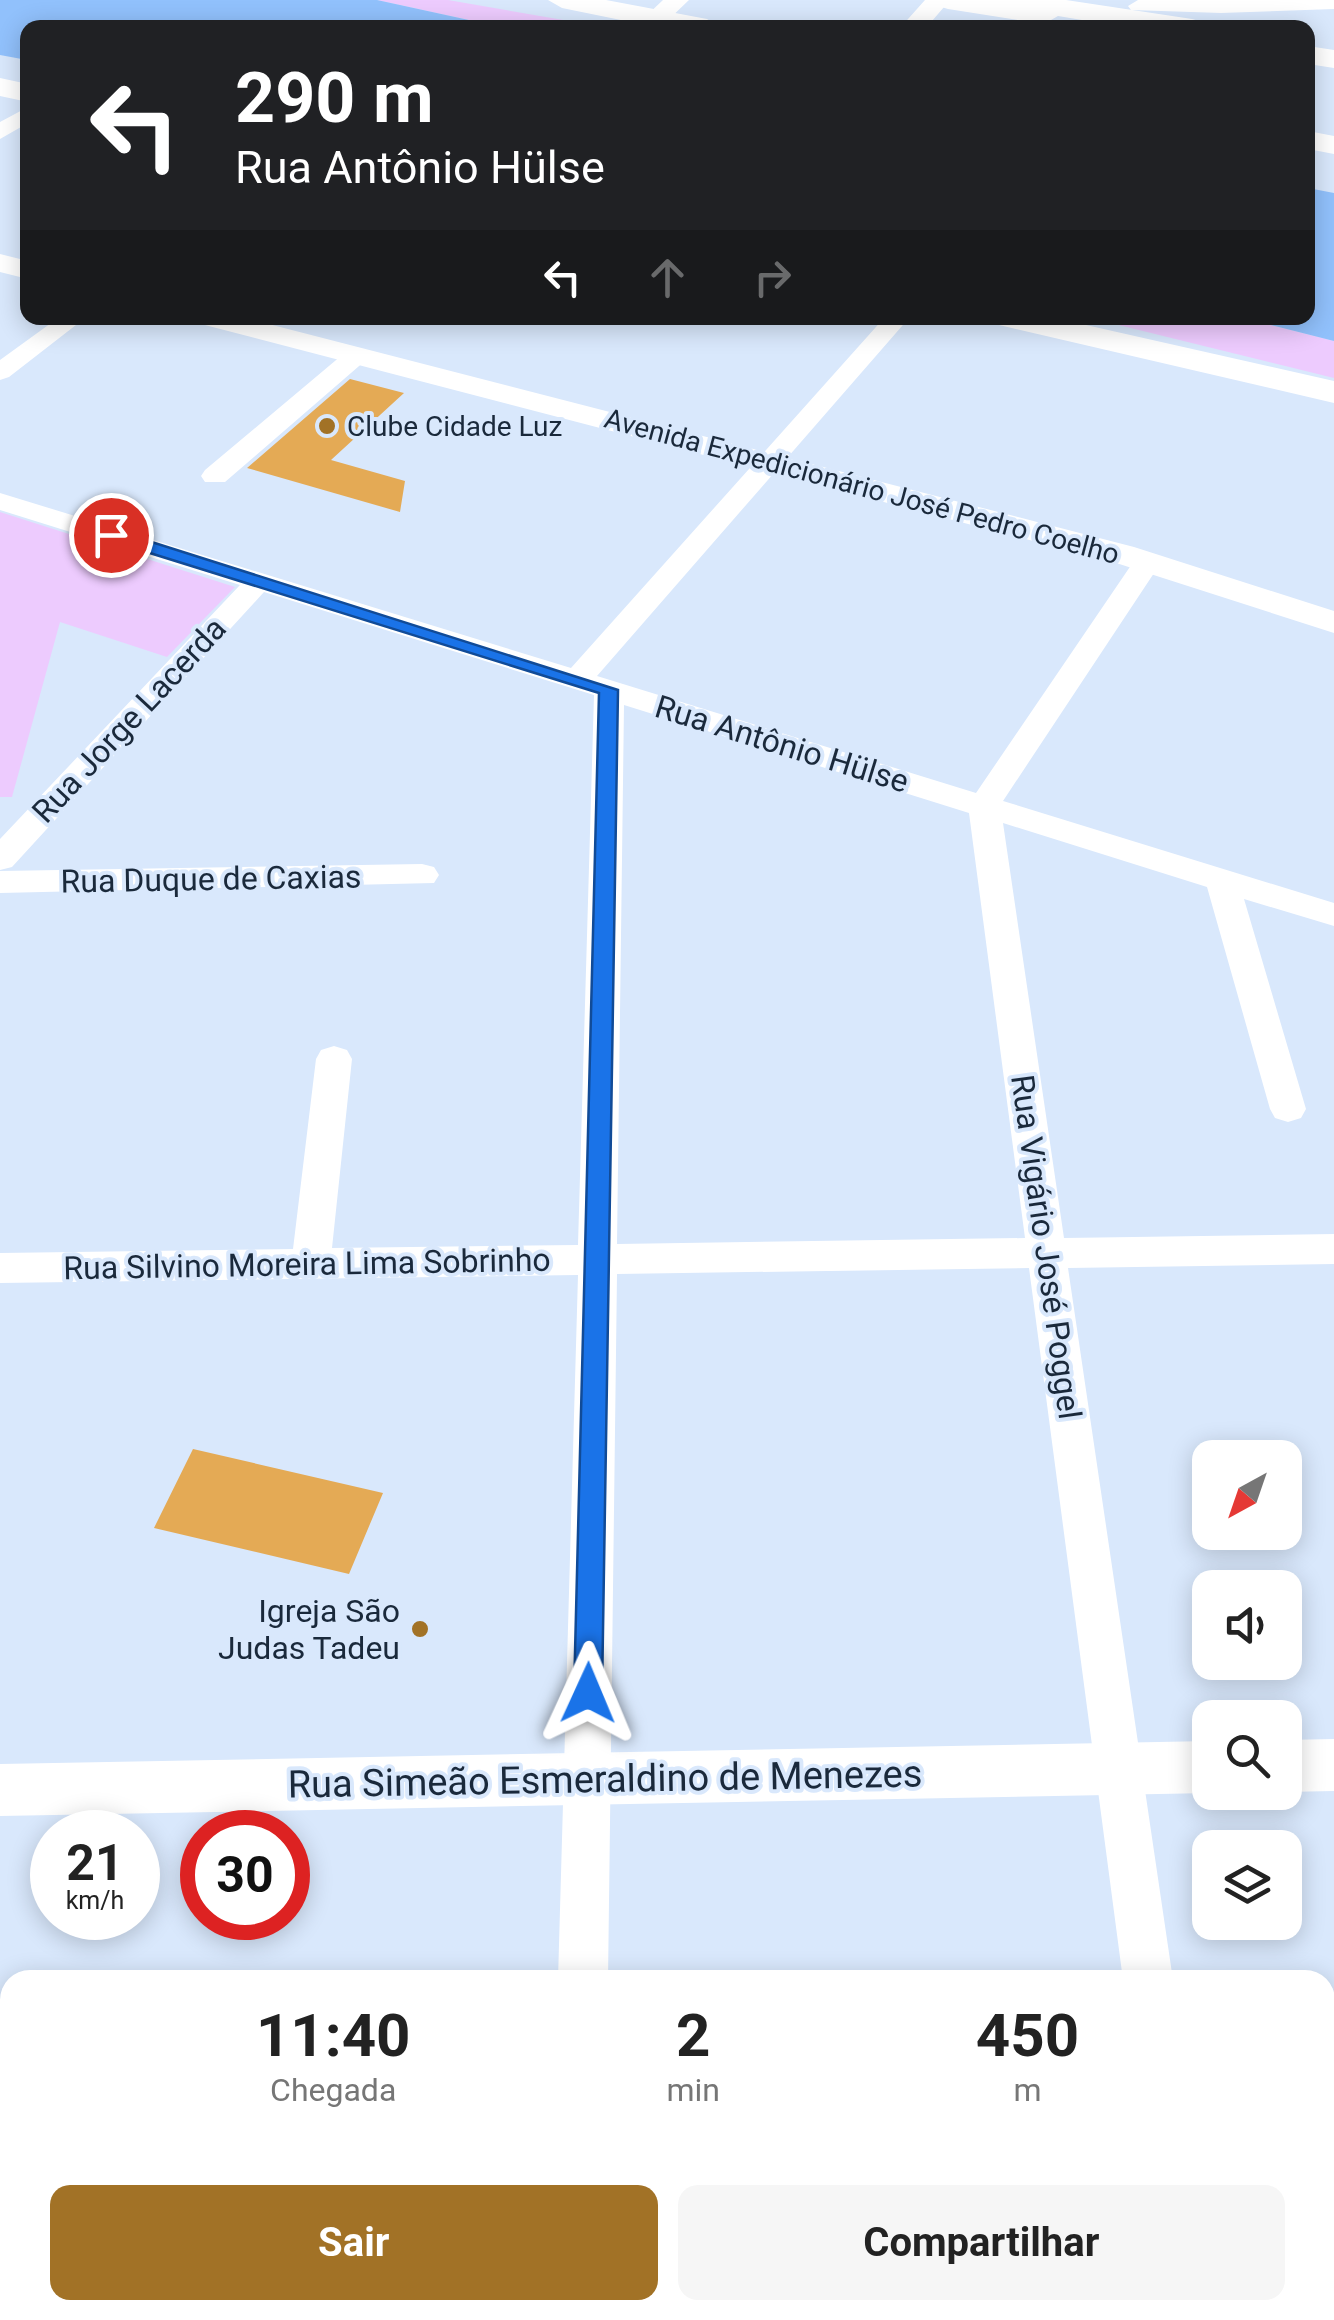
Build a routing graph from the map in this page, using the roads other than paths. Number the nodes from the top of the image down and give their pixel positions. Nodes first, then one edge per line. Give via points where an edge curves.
1 (562, 0) edge
2 (938, 0) edge
3 (948, 0) edge
4 (1008, 0) edge
5 (1334, 3) edge
6 (667, 9) edge
7 (1132, 16) edge
8 (690, 20) edge
9 (919, 20) edge
10 (64, 325) edge
11 (239, 325) edge
12 (891, 325) edge
13 (1042, 325) edge
14 (357, 355) junction
15 (0, 372) edge
16 (1334, 392) edge
17 (770, 462) junction
18 (216, 476) dead end
19 (0, 500) edge
20 (1148, 561) junction
21 (259, 581) junction
22 (1334, 622) edge
23 (593, 685) junction
24 (984, 806) junction
25 (0, 859) edge
26 (422, 875) dead end
27 (1222, 880) junction
28 (0, 882) edge
29 (1334, 915) edge
30 (334, 1059) dead end
31 (1288, 1110) dead end
32 (1048, 1253) junction
33 (1332, 1257) edge
34 (597, 1260) junction
35 (311, 1264) junction
36 (0, 1268) edge
37 (1334, 1765) edge
38 (1302, 1766) edge
39 (1192, 1767) edge
40 (1119, 1769) junction
41 (587, 1778) junction
42 (0, 1790) edge
43 (583, 1970) edge
44 (1147, 1970) edge

1 - 6 main road
2 - 9 street
3 - 7 main road
4 - 7 main road
5 - 7 street
6 - 8 main road
10 - 15 street
11 - 14 street, Avenida Expedicionário José Pedro Coelho
12 - 17 street
13 - 16 main road
14 - 17 street, Avenida Expedicionário José Pedro Coelho
14 - 18 street
17 - 20 street, Avenida Expedicionário José Pedro Coelho
17 - 23 street
19 - 21 street, Rua Antônio Hülse
20 - 22 street, Avenida Expedicionário José Pedro Coelho
20 - 24 street
21 - 23 street, Rua Antônio Hülse
21 - 25 street, Rua Jorge Lacerda
23 - 24 street, Rua Antônio Hülse
23 - 34 street
24 - 27 street, Rua Antônio Hülse
24 - 32 street, Rua Vigário José Poggel
26 - 28 street, Rua Duque de Caxias
27 - 29 street, Rua Antônio Hülse
27 - 31 street
30 - 35 street
32 - 33 street, Rua Silvino Moreira Lima Sobrinho
32 - 34 street, Rua Silvino Moreira Lima Sobrinho
32 - 40 street, Rua Vigário José Poggel
34 - 35 street, Rua Silvino Moreira Lima Sobrinho
34 - 41 street
35 - 36 street, Rua Silvino Moreira Lima Sobrinho
37 - 38 street
39 - 40 street, Rua Simeão Esmeraldino de Menezes
40 - 41 street, Rua Simeão Esmeraldino de Menezes
40 - 44 street, Rua Vigário José Poggel
41 - 42 street, Rua Simeão Esmeraldino de Menezes
41 - 43 street

